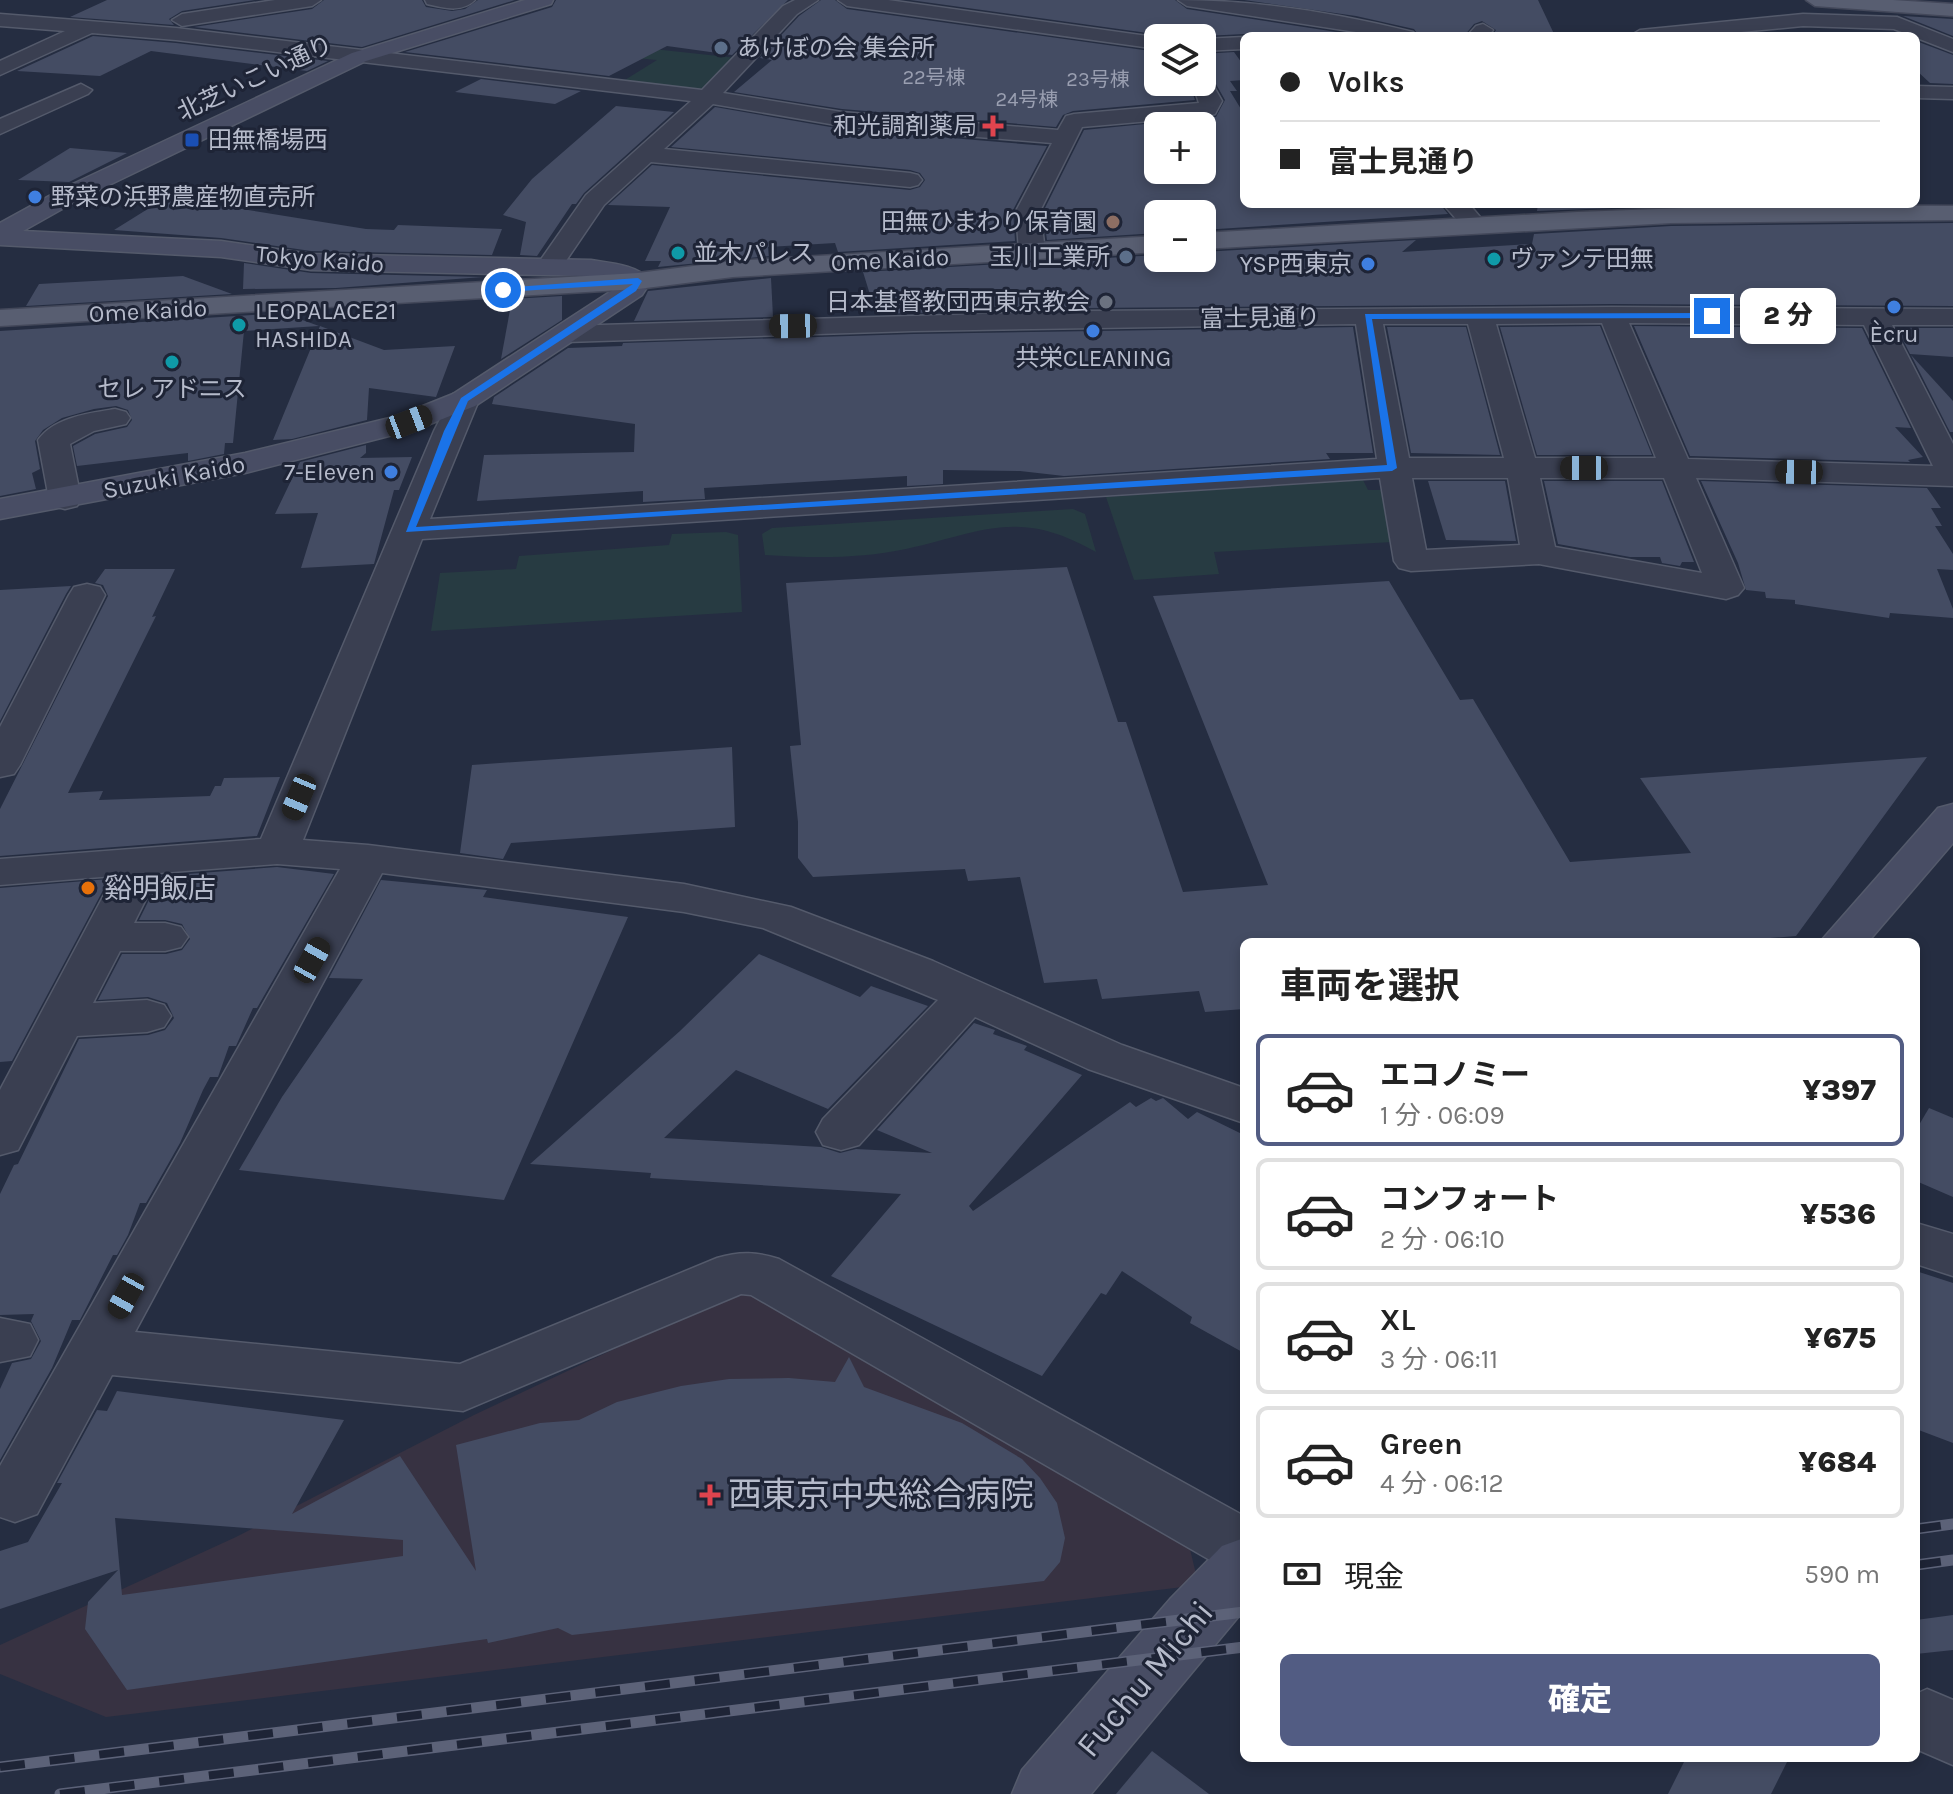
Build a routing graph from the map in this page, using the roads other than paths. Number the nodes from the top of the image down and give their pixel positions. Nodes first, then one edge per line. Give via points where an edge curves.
1 (200, 0) edge
2 (312, 0) edge
3 (434, 0) edge
4 (466, 0) edge
5 (544, 0) edge
6 (809, 0) edge
7 (847, 0) edge
8 (1187, 0) edge
9 (1815, 0) edge
10 (1228, 6) junction
11 (1377, 8) dead end
12 (1953, 10) edge
13 (216, 15) junction
14 (1310, 18) junction
15 (1201, 20) dead end
16 (3, 22) edge
17 (1361, 25) junction
18 (90, 27) junction
19 (182, 27) junction
20 (1296, 32) edge
21 (1390, 32) edge
22 (1681, 32) edge
23 (1919, 32) edge
24 (1920, 32) edge
25 (1144, 38) edge
26 (1216, 45) edge
27 (1240, 46) edge
28 (1953, 46) edge
29 (359, 57) junction
30 (0, 69) edge
31 (81, 90) dead end
32 (1920, 92) edge
33 (1953, 93) edge
34 (1209, 96) edge
35 (707, 97) junction
36 (0, 127) edge
37 (1066, 137) junction
38 (644, 154) junction
39 (910, 180) dead end
40 (1459, 208) edge
41 (1918, 208) edge
42 (1953, 213) edge
43 (1474, 224) junction
44 (0, 235) edge
45 (1216, 240) edge
46 (1144, 245) edge
47 (1032, 251) junction
48 (548, 268) junction
49 (638, 281) junction
50 (1612, 315) junction
51 (1368, 316) junction
52 (1874, 316) junction
53 (1480, 317) junction
54 (1953, 317) edge
55 (0, 318) edge
56 (566, 334) junction
57 (464, 400) junction
58 (115, 418) dead end
59 (1392, 468) junction
60 (1522, 468) junction
61 (1676, 468) junction
62 (1953, 476) edge
63 (65, 499) junction
64 (0, 509) edge
65 (410, 530) junction
66 (1539, 554) junction
67 (87, 595) dead end
68 (0, 765) edge
69 (1953, 817) edge
70 (277, 851) junction
71 (368, 858) junction
72 (144, 861) junction
73 (0, 872) edge
74 (104, 937) junction
75 (165, 937) dead end
76 (1847, 938) edge
77 (969, 995) junction
78 (147, 1016) dead end
79 (60, 1021) junction
80 (15, 1076) edge
81 (1240, 1105) edge
82 (841, 1132) dead end
83 (0, 1137) edge
84 (1920, 1244) edge
85 (1953, 1255) edge
86 (96, 1351) junction
87 (15, 1496) dead end
88 (1240, 1546) edge
89 (1240, 1570) edge
90 (1047, 1794) edge

1 - 13 street via 196,2
2 - 13 street
3 - 4 street
5 - 29 street, 北芝いこい通り
6 - 35 street via 790,10
7 - 25 street
8 - 10 street
9 - 12 main road
10 - 14 street
10 - 15 street
11 - 17 street
13 - 19 street
14 - 17 street
14 - 20 street
16 - 18 street
17 - 21 street
18 - 19 street
18 - 30 street
19 - 29 street
22 - 23 street via 1803,20 1897,23
24 - 28 street
26 - 27 street
29 - 35 street
29 - 44 street, 北芝いこい通り via 69,195
31 - 36 street
32 - 33 street
34 - 37 street via 1207,109 1074,121
35 - 37 street via 842,119
35 - 38 street
37 - 47 street via 1028,211
38 - 39 street via 770,165 869,187
38 - 48 street via 595,200
40 - 43 street
41 - 42 main road
41 - 43 main road
43 - 45 main road
44 - 48 street, Tokyo Kaido via 221,249 311,262
46 - 47 main road, Ome Kaido
47 - 49 main road, Ome Kaido via 733,269
48 - 49 street, Tokyo Kaido via 602,269
49 - 55 main road, Ome Kaido
49 - 56 street, Suzuki Kaido
50 - 52 street, 富士見通り
50 - 53 street, 富士見通り
50 - 61 street
51 - 53 street, 富士見通り
51 - 56 street, 富士見通り
51 - 59 street
52 - 54 street, 富士見通り
52 - 62 street
53 - 60 street
56 - 57 street, Suzuki Kaido
57 - 63 street, Suzuki Kaido via 409,422 334,442
57 - 65 street
58 - 63 street via 85,423 54,440
59 - 60 street
59 - 65 street
59 - 66 street via 1411,561
60 - 61 street
60 - 66 street
61 - 62 street
61 - 66 street via 1726,588
63 - 64 street, Suzuki Kaido
65 - 70 street
67 - 68 street
69 - 76 street
70 - 71 street
70 - 72 street
71 - 77 street via 684,898 775,917
71 - 86 street
72 - 73 street
72 - 74 street
74 - 75 street
74 - 79 street
77 - 81 street via 1105,1057
77 - 82 street
78 - 79 street
79 - 80 street
80 - 83 street
84 - 85 street
86 - 87 street
86 - 88 street via 463,1388 736,1273 760,1274
89 - 90 street, Fuchu Michi

